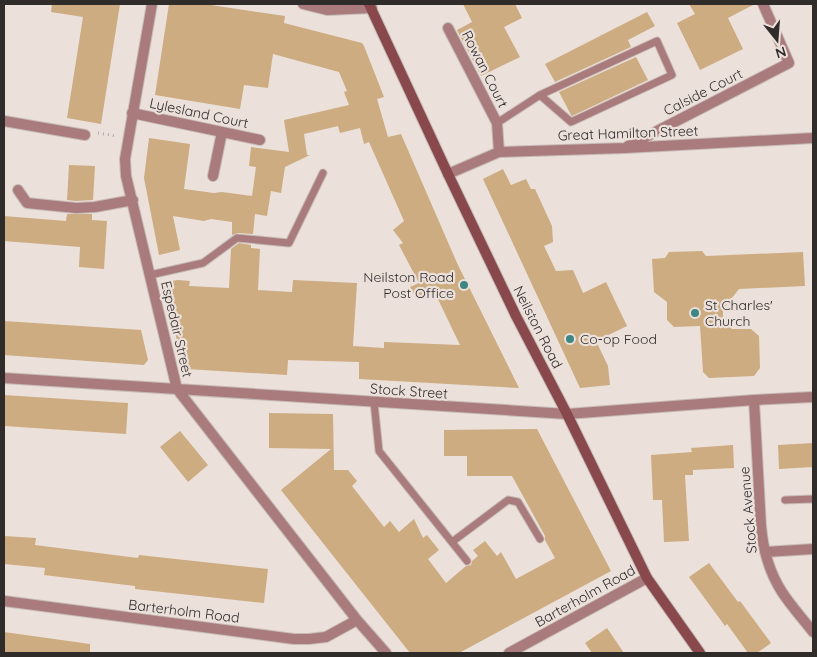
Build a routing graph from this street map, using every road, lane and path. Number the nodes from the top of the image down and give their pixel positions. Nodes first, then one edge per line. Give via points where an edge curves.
1 (152, 4) edge
2 (303, 4) edge
3 (763, 4) edge
4 (371, 6) edge
5 (448, 28) dead end
6 (540, 95) junction
7 (132, 113) junction
8 (4, 121) edge
9 (497, 123) junction
10 (222, 132) junction
11 (84, 135) joint
12 (129, 138) junction
13 (813, 138) edge
14 (260, 140) dead end
15 (625, 148) junction
16 (499, 152) junction
17 (323, 174) dead end
18 (448, 174) junction
19 (213, 176) dead end
20 (18, 190) dead end
21 (133, 200) junction
22 (150, 275) junction
23 (4, 378) edge
24 (177, 389) junction
25 (813, 397) edge
26 (754, 400) junction
27 (374, 402) junction
28 (567, 414) junction
29 (813, 499) edge
30 (785, 500) dead end
31 (540, 538) dead end
32 (452, 542) junction
33 (813, 550) edge
34 (765, 552) junction
35 (467, 561) dead end
36 (647, 578) junction
37 (4, 601) edge
38 (358, 620) junction
39 (813, 632) edge
40 (386, 653) edge
41 (509, 653) edge
42 (700, 653) edge

1 - 7 street, Espedair Street
2 - 4 street via 327,10
3 - 15 street, Calside Court via 789,62
4 - 18 main road, Neilston Road
5 - 9 street, Rowan Court
6 - 6 lane via 658,41 672,75 571,122
6 - 9 lane
7 - 10 street, Lylesland Court
7 - 12 street, Espedair Street
8 - 11 street
9 - 16 street, Rowan Court
10 - 14 street, Lylesland Court
10 - 19 street
11 - 12 path via 99,133
12 - 21 street, Espedair Street via 126,176
13 - 15 street, Great Hamilton Street
15 - 16 street, Great Hamilton Street
16 - 18 street, Great Hamilton Street
17 - 22 lane via 289,243 237,238 203,263
18 - 28 main road, Neilston Road
20 - 21 street via 27,203 76,208
21 - 22 street, Espedair Street
22 - 24 street, Espedair Street
23 - 24 street, Stock Street
24 - 27 street, Stock Street
24 - 38 street, Espedair Street
25 - 26 street, Stock Street
26 - 28 street, Stock Street
26 - 34 street, Stock Avenue
27 - 28 street, Stock Street
27 - 32 lane via 379,450
28 - 36 main road, Neilston Road
29 - 30 lane
31 - 32 lane via 518,502 508,500
32 - 35 lane
33 - 34 street
34 - 39 street, Stock Avenue via 782,594
36 - 41 street, Barterholm Road
36 - 42 main road, Neilston Road
37 - 38 street, Barterholm Road via 294,639 326,637
38 - 40 street, Espedair Street

